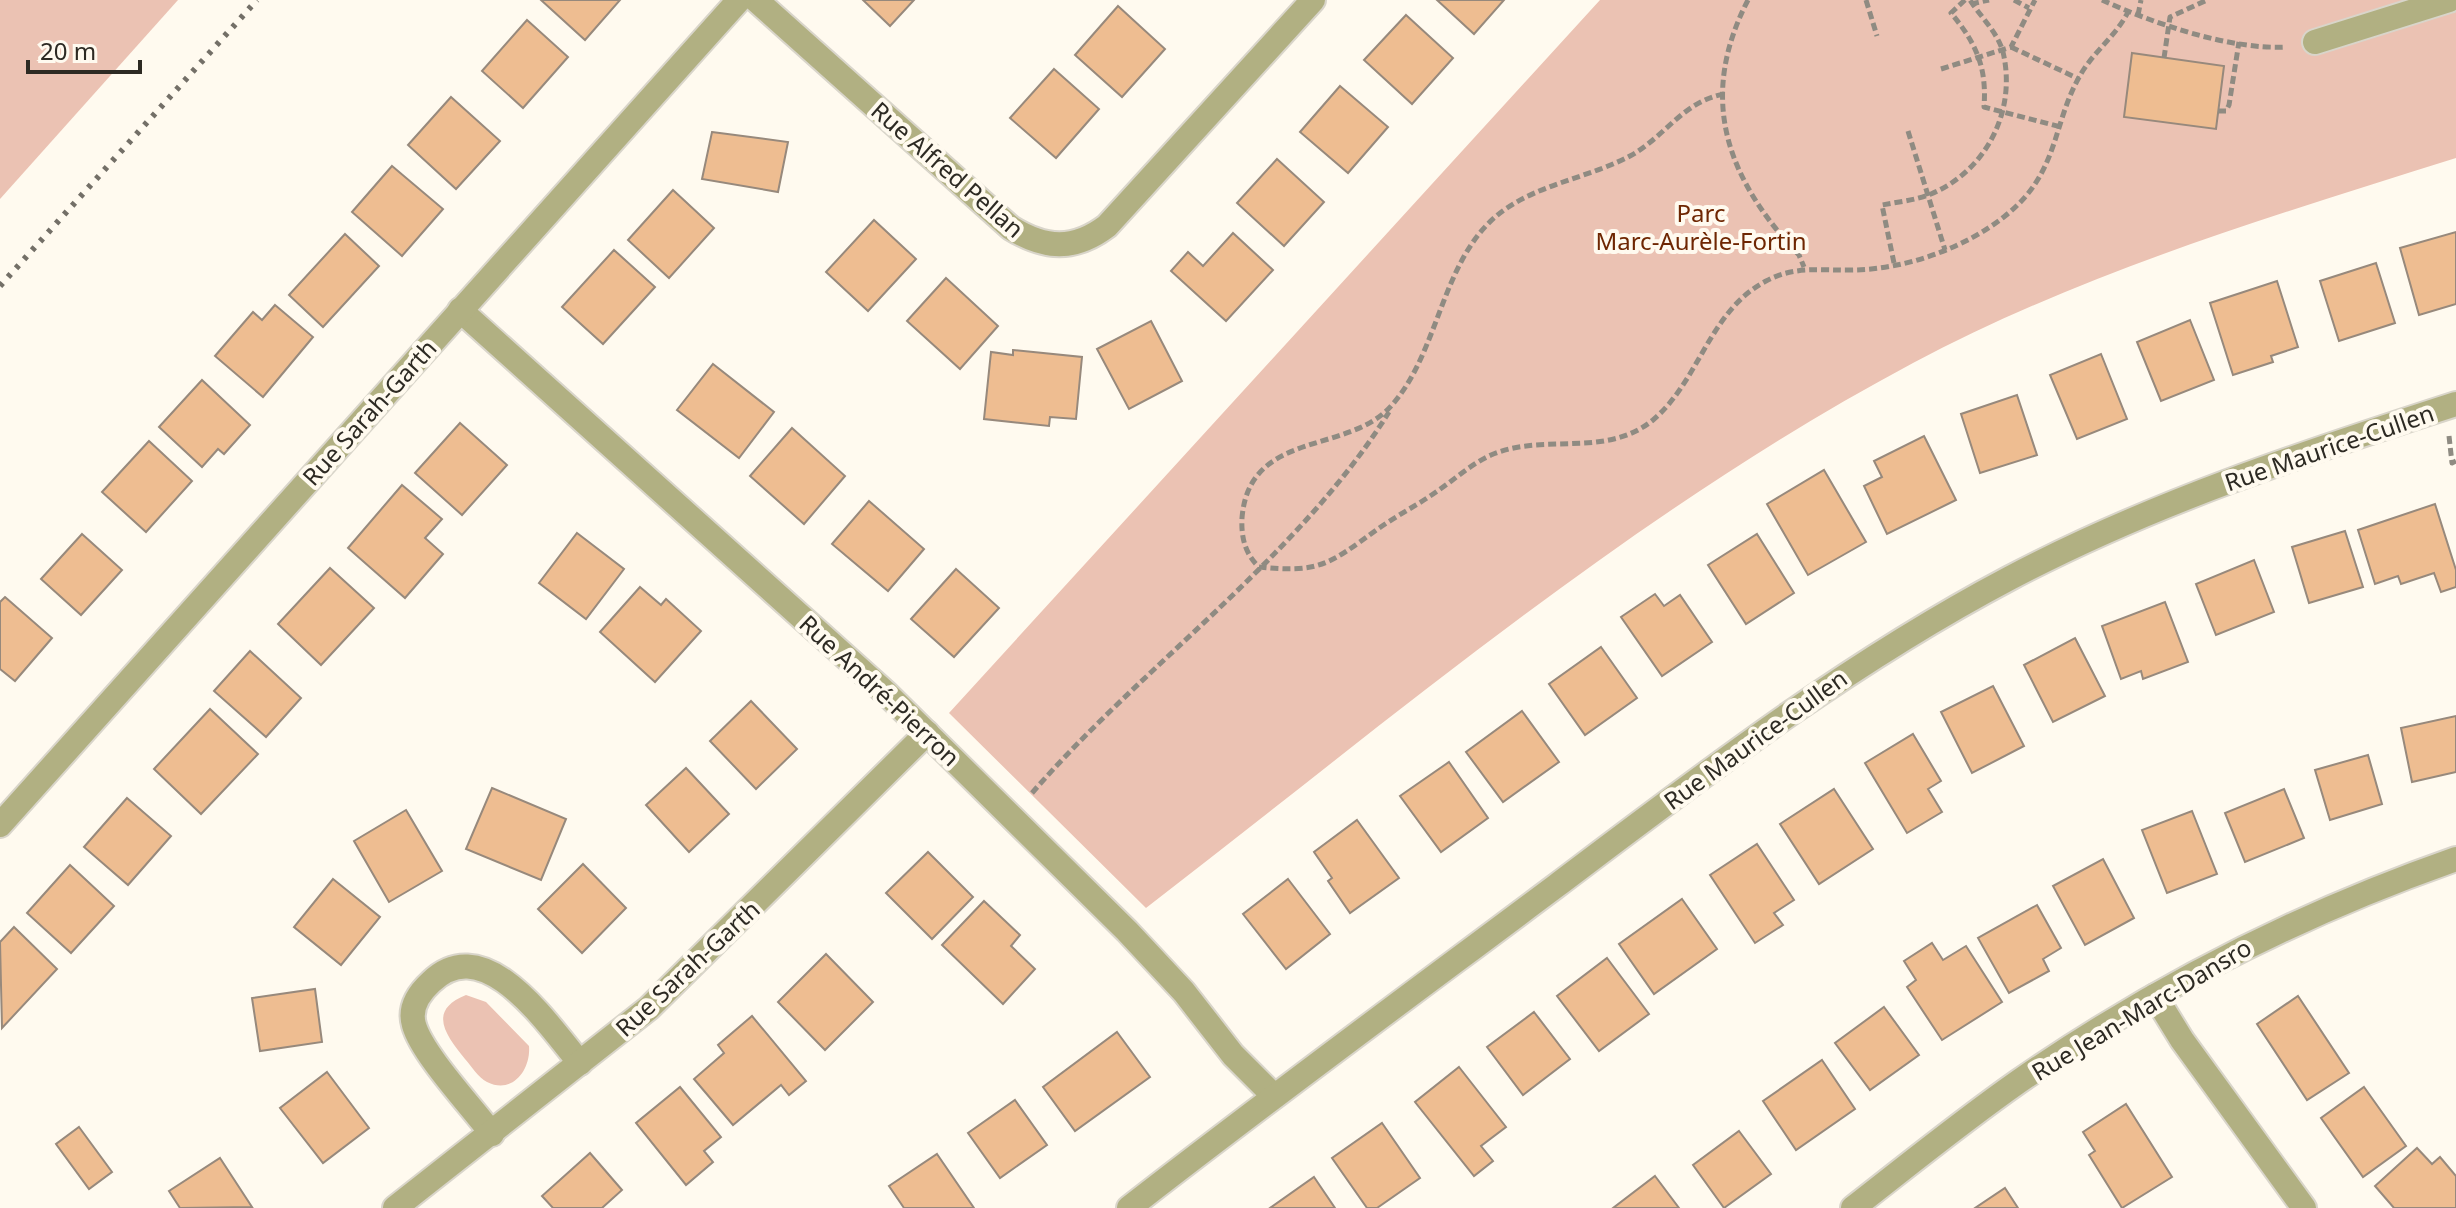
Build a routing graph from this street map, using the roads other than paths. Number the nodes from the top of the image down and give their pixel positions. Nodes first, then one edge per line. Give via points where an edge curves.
1 (739, 0) edge
2 (756, 0) edge
3 (1313, 0) edge
4 (2449, 0) edge
5 (2305, 44) road end
6 (460, 310) junction
7 (2456, 404) edge
8 (927, 733) junction
9 (0, 825) edge
10 (2456, 859) edge
11 (2155, 996) junction
12 (580, 1063) junction
13 (1274, 1096) junction
14 (492, 1134) junction
15 (395, 1208) edge
16 (1129, 1208) edge
17 (1853, 1208) edge
18 (2304, 1208) edge

1 - 6 street, Rue Sarah-Garth
2 - 3 street, Rue Alfred Pellan via 1011,228 1040,243 1069,246 1094,237 1124,209
4 - 5 street
6 - 8 street, Rue André-Pierron
6 - 9 street, Rue Sarah-Garth
7 - 13 street, Rue Maurice-Cullen via 2259,469 2143,515 2040,563 1898,640 1730,753
8 - 12 street, Rue Sarah-Garth via 688,971
8 - 13 street, Rue André-Pierron via 1159,964
10 - 11 street, Rue Jean-Marc-Dansro via 2299,920
11 - 17 street, Rue Jean-Marc-Dansro via 2007,1090
11 - 18 street
12 - 14 street, Rue Sarah-Garth
12 - 14 street via 545,1021 491,971 469,964 440,974 417,999 414,1025
13 - 16 street, Rue Maurice-Cullen
14 - 15 street, Rue Sarah-Garth

